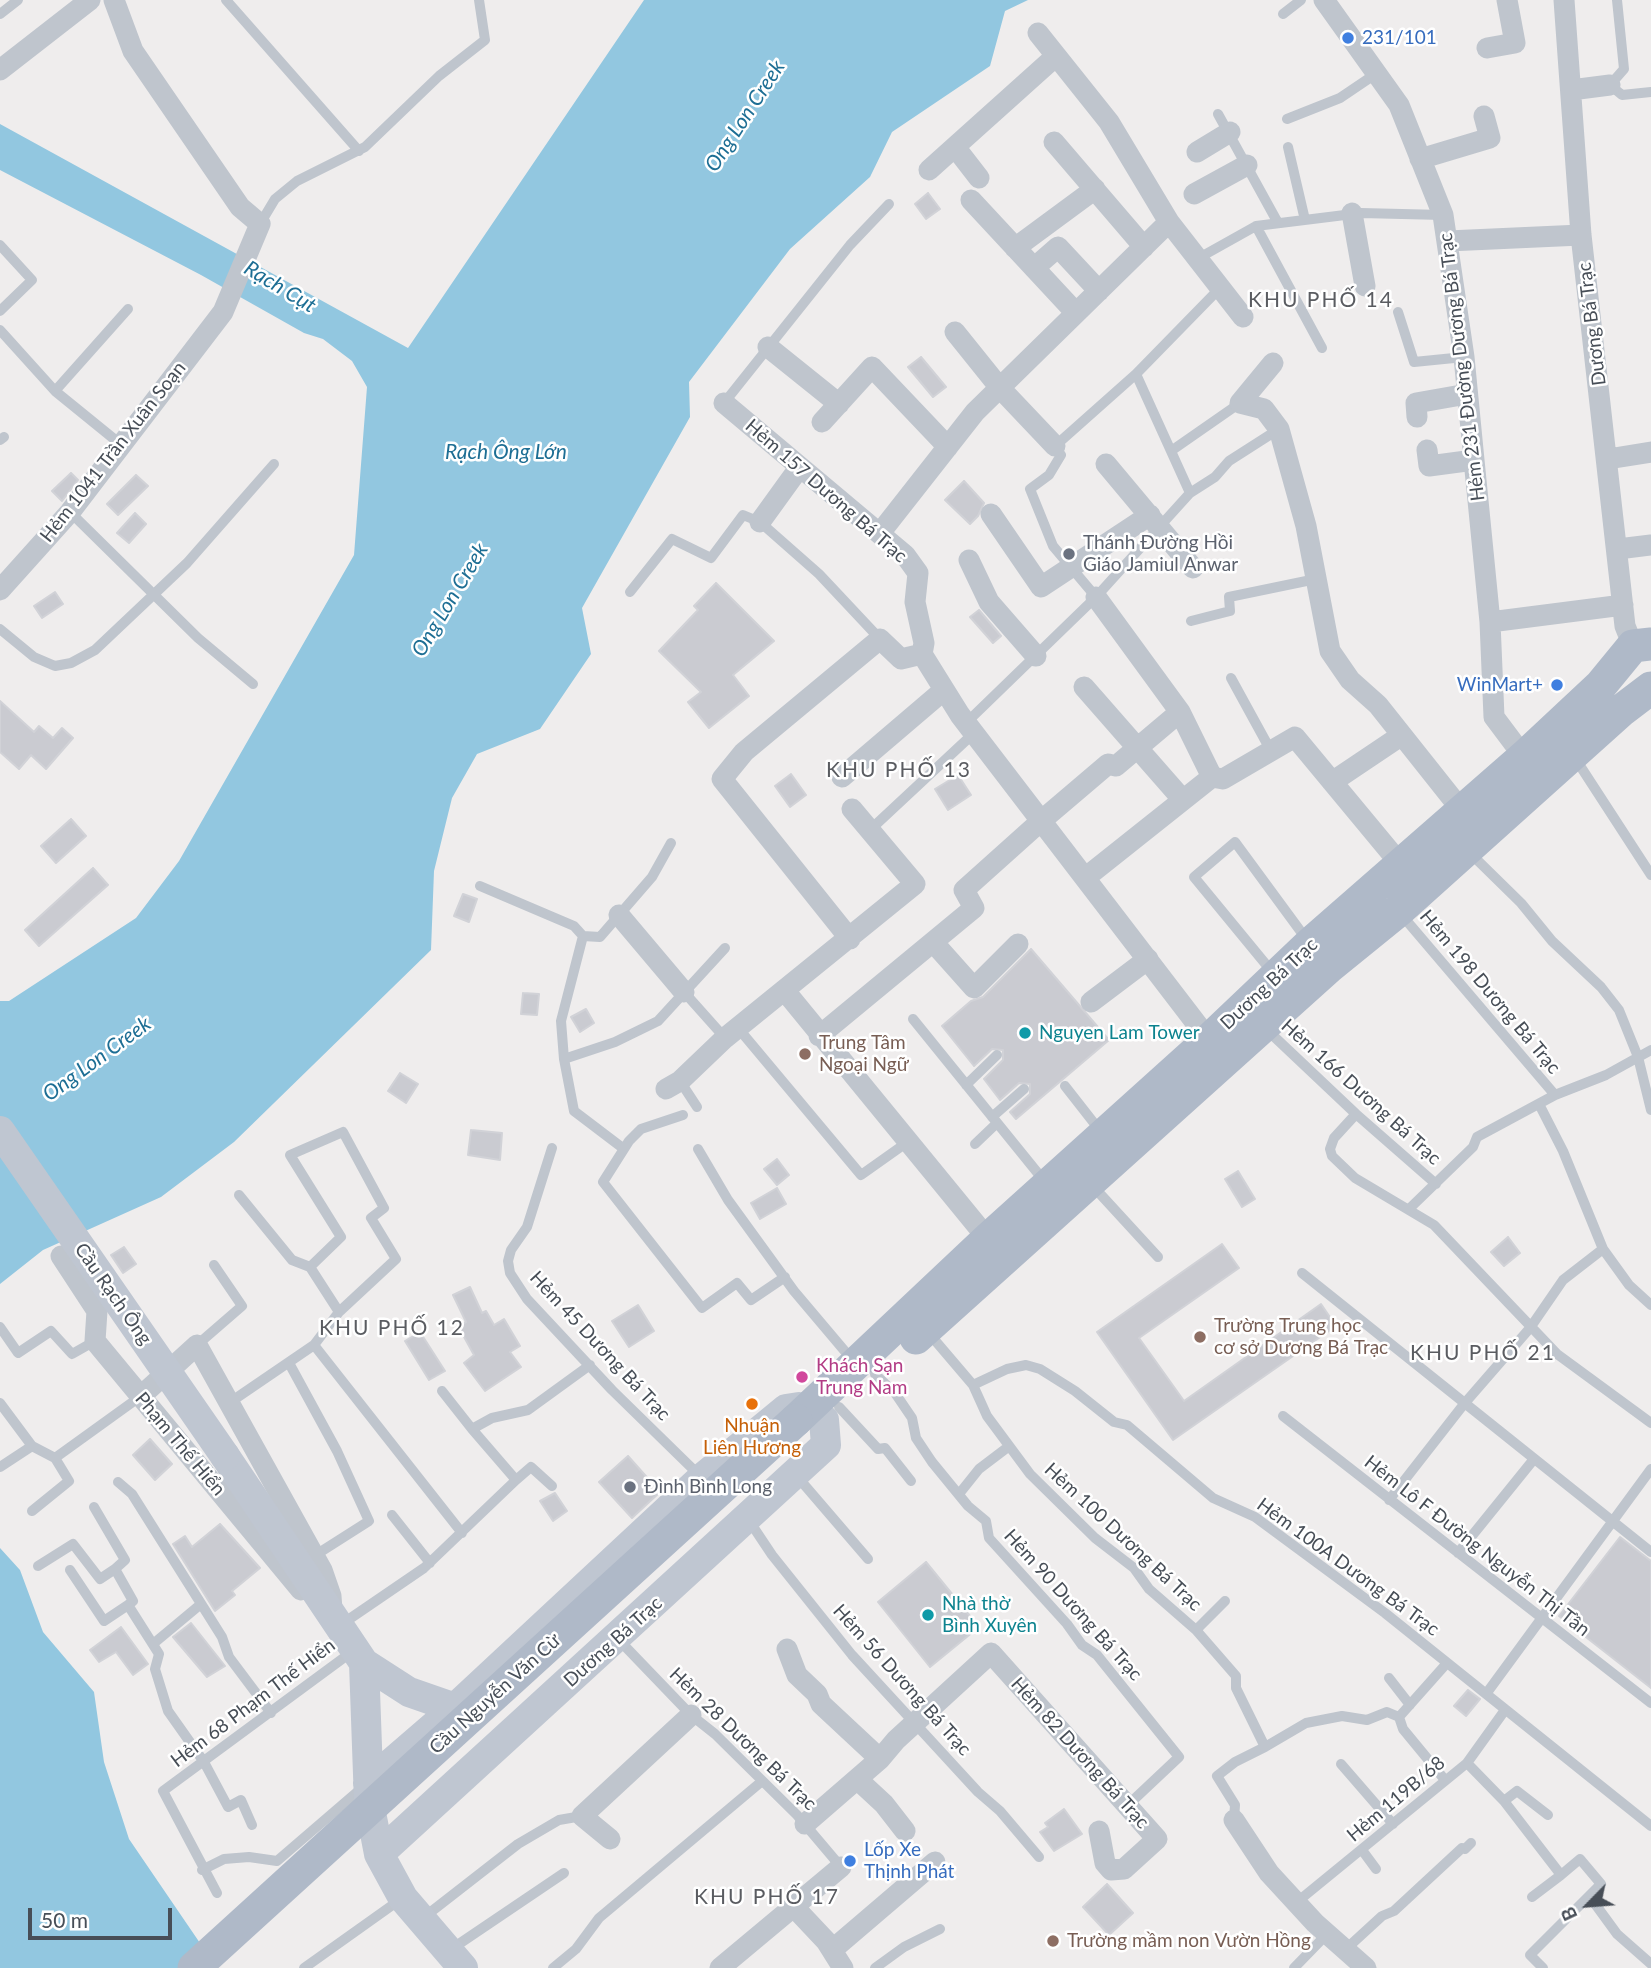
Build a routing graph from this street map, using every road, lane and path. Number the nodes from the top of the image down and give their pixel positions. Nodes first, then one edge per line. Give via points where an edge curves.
1 (18, 0) edge
2 (90, 0) edge
3 (114, 0) edge
4 (226, 0) edge
5 (479, 0) edge
6 (1301, 0) edge
7 (1324, 0) edge
8 (1507, 0) edge
9 (1564, 0) edge
10 (1618, 0) edge
11 (0, 14) edge
12 (1283, 14) dead end
13 (1038, 33) dead end
14 (1487, 48) dead end
15 (1056, 56) junction
16 (0, 71) edge
17 (1377, 73) junction
18 (1610, 85) junction
19 (1571, 90) junction
20 (1651, 92) edge
21 (1217, 114) dead end
22 (1484, 116) dead end
23 (1287, 119) dead end
24 (1230, 132) junction
25 (1054, 142) dead end
26 (1287, 146) dead end
27 (955, 147) junction
28 (359, 151) junction
29 (1197, 152) dead end
30 (1420, 159) junction
31 (1247, 164) junction
32 (929, 170) dead end
33 (979, 178) dead end
34 (1095, 189) junction
35 (1195, 194) dead end
36 (971, 200) dead end
37 (889, 204) dead end
38 (1352, 214) junction
39 (1443, 215) junction
40 (1305, 220) junction
41 (1169, 222) junction
42 (1278, 223) junction
43 (260, 224) junction
44 (1256, 226) junction
45 (1581, 235) junction
46 (1448, 241) junction
47 (0, 245) edge
48 (1144, 247) junction
49 (1015, 248) junction
50 (1197, 259) junction
51 (1034, 268) junction
52 (1365, 286) dead end
53 (1220, 288) junction
54 (1099, 291) junction
55 (128, 309) dead end
56 (0, 312) edge
57 (1398, 312) dead end
58 (1076, 313) junction
59 (1242, 317) dead end
60 (0, 330) edge
61 (955, 332) dead end
62 (768, 347) junction
63 (1322, 348) dead end
64 (1464, 357) junction
65 (1273, 363) dead end
66 (1136, 374) junction
67 (1000, 388) junction
68 (55, 391) junction
69 (1467, 394) junction
70 (724, 403) joint
71 (1240, 403) junction
72 (839, 404) junction
73 (1417, 417) dead end
74 (822, 422) dead end
75 (1279, 429) junction
76 (119, 443) junction
77 (1055, 446) junction
78 (948, 447) junction
79 (1427, 450) dead end
80 (1171, 452) junction
81 (1651, 452) edge
82 (1608, 459) junction
83 (1474, 460) junction
84 (275, 464) dead end
85 (1106, 464) dead end
86 (799, 468) junction
87 (1190, 493) junction
88 (70, 512) junction
89 (991, 514) dead end
90 (1156, 521) junction
91 (760, 522) junction
92 (880, 533) junction
93 (1651, 545) edge
94 (1618, 548) junction
95 (969, 560) dead end
96 (1069, 567) junction
97 (1194, 568) dead end
98 (1316, 579) junction
99 (0, 590) edge
100 (630, 592) dead end
101 (153, 595) junction
102 (1096, 597) junction
103 (1623, 605) junction
104 (1191, 621) dead end
105 (1490, 622) junction
106 (0, 629) edge
107 (880, 639) junction
108 (1642, 645) edge
109 (922, 654) junction
110 (1036, 656) junction
111 (1651, 677) edge
112 (1231, 678) dead end
113 (253, 684) dead end
114 (1084, 687) dead end
115 (1651, 688) edge
116 (944, 690) junction
117 (1180, 712) junction
118 (970, 728) junction
119 (1402, 735) junction
120 (1136, 750) junction
121 (1271, 751) junction
122 (1574, 756) junction
123 (1524, 757) junction
124 (842, 777) dead end
125 (1212, 777) junction
126 (1332, 782) junction
127 (1183, 800) junction
128 (852, 809) dead end
129 (1463, 812) junction
130 (1041, 821) junction
131 (870, 830) junction
132 (671, 843) dead end
133 (1466, 848) junction
134 (1402, 866) junction
135 (1651, 875) edge
136 (1085, 878) junction
137 (480, 886) dead end
138 (1398, 911) junction
139 (619, 915) junction
140 (583, 936) junction
141 (850, 939) junction
142 (933, 942) junction
143 (1018, 944) dead end
144 (725, 948) dead end
145 (1148, 959) junction
146 (1297, 968) junction
147 (785, 991) junction
148 (684, 992) junction
149 (1091, 1002) dead end
150 (913, 1019) dead end
151 (1263, 1026) junction
152 (732, 1033) junction
153 (820, 1036) junction
154 (1209, 1041) junction
155 (1651, 1050) edge
156 (997, 1055) dead end
157 (1638, 1057) junction
158 (564, 1059) junction
159 (673, 1085) joint
160 (966, 1085) junction
161 (1065, 1086) dead end
162 (1024, 1089) dead end
163 (1555, 1095) junction
164 (1539, 1104) junction
165 (697, 1107) dead end
166 (1651, 1110) edge
167 (1356, 1114) junction
168 (683, 1115) dead end
169 (995, 1120) junction
170 (0, 1131) edge
171 (1103, 1135) junction
172 (909, 1141) junction
173 (975, 1144) dead end
174 (552, 1149) dead end
175 (624, 1149) junction
176 (698, 1149) dead end
177 (1090, 1182) junction
178 (1436, 1184) junction
179 (1047, 1185) junction
180 (239, 1195) dead end
181 (1409, 1209) junction
182 (988, 1239) junction
183 (1603, 1249) junction
184 (61, 1256) dead end
185 (1158, 1257) dead end
186 (214, 1265) dead end
187 (310, 1267) junction
188 (1301, 1273) dead end
189 (785, 1277) junction
190 (1651, 1305) edge
191 (339, 1312) junction
192 (0, 1326) edge
193 (1530, 1328) junction
194 (926, 1329) junction
195 (94, 1341) junction
196 (197, 1345) junction
197 (314, 1345) junction
198 (289, 1363) junction
199 (590, 1365) junction
200 (866, 1369) junction
201 (973, 1385) junction
202 (442, 1391) dead end
203 (141, 1396) junction
204 (229, 1403) junction
205 (1464, 1404) junction
206 (2, 1409) edge
207 (1283, 1416) dead end
208 (815, 1417) junction
209 (1651, 1423) edge
210 (472, 1429) junction
211 (32, 1446) junction
212 (1009, 1447) junction
213 (225, 1456) joint
214 (55, 1458) junction
215 (1534, 1459) junction
216 (0, 1467) edge
217 (1651, 1469) edge
218 (795, 1474) junction
219 (702, 1478) junction
220 (516, 1480) junction
221 (118, 1482) dead end
222 (911, 1482) dead end
223 (552, 1486) dead end
224 (959, 1494) junction
225 (1389, 1500) junction
226 (94, 1507) dead end
227 (32, 1510) dead end
228 (392, 1515) dead end
229 (748, 1519) junction
230 (1611, 1521) junction
231 (462, 1533) junction
232 (1651, 1552) edge
233 (1458, 1553) junction
234 (314, 1556) junction
235 (868, 1559) dead end
236 (430, 1563) junction
237 (38, 1566) dead end
238 (115, 1569) junction
239 (70, 1570) dead end
240 (1224, 1601) dead end
241 (201, 1604) junction
242 (128, 1605) junction
243 (1543, 1619) junction
244 (1196, 1630) junction
245 (617, 1638) junction
246 (347, 1639) junction
247 (153, 1644) junction
248 (787, 1650) dead end
249 (1447, 1663) junction
250 (1389, 1678) dead end
251 (1486, 1694) junction
252 (461, 1702) junction
253 (1651, 1703) edge
254 (1410, 1705) junction
255 (1505, 1710) junction
256 (271, 1713) junction
257 (691, 1715) junction
258 (1399, 1717) junction
259 (915, 1722) junction
260 (504, 1740) junction
261 (1265, 1747) junction
262 (880, 1759) junction
263 (204, 1762) junction
264 (1467, 1763) junction
265 (1342, 1764) dead end
266 (857, 1779) junction
267 (1446, 1780) junction
268 (761, 1782) junction
269 (368, 1783) junction
270 (1504, 1801) junction
271 (1128, 1805) junction
272 (1548, 1815) dead end
273 (582, 1816) junction
274 (1234, 1820) joint
275 (805, 1824) junction
276 (1393, 1824) junction
277 (252, 1825) dead end
278 (1651, 1826) edge
279 (1099, 1830) dead end
280 (905, 1832) dead end
281 (610, 1839) dead end
282 (1471, 1843) dead end
283 (1362, 1850) junction
284 (379, 1854) junction
285 (1039, 1857) dead end
286 (935, 1862) dead end
287 (841, 1867) joint
288 (1376, 1868) dead end
289 (202, 1870) junction
290 (564, 1873) dead end
291 (1561, 1875) junction
292 (217, 1894) dead end
293 (1532, 1897) dead end
294 (1590, 1897) junction
295 (1297, 1902) junction
296 (794, 1907) junction
297 (412, 1909) junction
298 (940, 1929) dead end
299 (1327, 1934) junction
300 (1346, 1949) junction
301 (832, 1950) junction
302 (452, 1961) edge
303 (1651, 1964) edge
304 (194, 1968) edge
305 (221, 1968) edge
306 (304, 1968) edge
307 (553, 1968) edge
308 (720, 1968) edge
309 (843, 1968) edge
310 (875, 1968) edge
311 (1294, 1968) edge
312 (1367, 1968) edge
313 (1544, 1968) edge

1 - 11 lane
2 - 16 street
3 - 43 street via 133,51 240,207
4 - 28 lane
5 - 28 lane via 485,40
6 - 12 lane
7 - 17 street, Hẻm 231 Đường Dương Bá Trạc
8 - 14 street via 1516,43
9 - 19 street, Dương Bá Trạc
10 - 18 lane via 1624,69
13 - 15 street
15 - 27 street
15 - 41 street via 1109,122
17 - 23 lane via 1340,98
17 - 30 street, Hẻm 231 Đường Dương Bá Trạc via 1399,105
18 - 19 street
18 - 20 lane via 1622,95
19 - 45 street, Dương Bá Trạc
21 - 24 lane
22 - 30 street via 1490,138
24 - 29 street
24 - 31 lane
25 - 34 street
26 - 40 lane
27 - 32 street
27 - 33 street
28 - 43 lane via 297,181 275,199
30 - 39 street, Hẻm 231 Đường Dương Bá Trạc
31 - 35 street
31 - 42 lane
34 - 48 street
34 - 49 street
36 - 49 street
37 - 62 lane, Hẻm 157 Dương Bá Trạc
38 - 39 lane
38 - 40 lane
38 - 52 street
39 - 46 street, Hẻm 231 Đường Dương Bá Trạc
40 - 42 lane
41 - 48 street
41 - 50 street
42 - 44 lane
43 - 76 street, Hẻm 1041 Trần Xuân Soạn via 223,312
44 - 50 lane
44 - 63 lane
45 - 46 street
45 - 82 street, Dương Bá Trạc
46 - 64 street, Hẻm 231 Đường Dương Bá Trạc
47 - 56 lane via 33,280
48 - 54 street
49 - 51 street
50 - 53 street
51 - 54 street via 1058,247
51 - 58 street
53 - 59 street
53 - 66 lane
54 - 58 street
55 - 68 lane
57 - 64 lane via 1414,362
58 - 67 street
60 - 68 lane
61 - 67 street
62 - 70 lane, Hẻm 157 Dương Bá Trạc
62 - 72 street
64 - 69 street, Hẻm 231 Đường Dương Bá Trạc
65 - 71 street
66 - 77 lane
66 - 80 lane
67 - 77 street
67 - 78 street
68 - 76 lane
69 - 73 street via 1416,403
69 - 83 street, Hẻm 231 Đường Dương Bá Trạc
70 - 86 street, Hẻm 157 Dương Bá Trạc
71 - 75 street via 1264,409
71 - 80 lane
72 - 74 street
72 - 78 street via 872,367
75 - 87 lane
75 - 98 street
76 - 88 street, Hẻm 1041 Trần Xuân Soạn
77 - 96 lane via 1061,455 1049,475 1030,489 1053,546
78 - 92 street
79 - 83 street via 1429,466
80 - 87 lane
81 - 82 street
82 - 94 street, Dương Bá Trạc
83 - 105 street, Hẻm 231 Đường Dương Bá Trạc
84 - 101 lane
85 - 90 street
86 - 91 street
86 - 92 street, Hẻm 157 Dương Bá Trạc
87 - 90 lane
88 - 99 street, Hẻm 1041 Trần Xuân Soạn
88 - 101 lane
89 - 96 street via 1041,587
90 - 96 street
90 - 97 street
90 - 102 lane
91 - 100 lane via 743,515 711,558 672,539
91 - 107 lane via 819,574
92 - 109 street, Hẻm 157 Dương Bá Trạc via 918,573 915,602
93 - 94 street
94 - 103 street, Dương Bá Trạc
95 - 110 street via 989,602
96 - 102 lane
98 - 104 lane via 1229,597 1230,611
98 - 119 street via 1330,651 1350,680
101 - 106 lane via 95,650 71,663 55,666 34,657
101 - 113 lane
102 - 110 lane
102 - 117 street
103 - 105 street
103 - 108 street, Dương Bá Trạc
105 - 123 street, Hẻm 231 Đường Dương Bá Trạc via 1494,717
107 - 109 street via 901,659
107 - 141 street via 744,752 722,779
108 - 111 main road
108 - 123 main road, Dương Bá Trạc
109 - 116 street, Hẻm 157 Dương Bá Trạc
110 - 118 lane
112 - 121 lane
114 - 120 street
115 - 122 main road, Dương Bá Trạc
116 - 118 street, Hẻm 157 Dương Bá Trạc
116 - 124 street
117 - 120 street
117 - 125 street
118 - 130 street, Hẻm 157 Dương Bá Trạc
118 - 131 lane
119 - 126 street
119 - 129 street
120 - 127 street
120 - 130 street via 1116,766 1108,764
121 - 125 street via 1223,779
121 - 126 street via 1295,737
122 - 133 main road, Dương Bá Trạc
122 - 135 lane
123 - 129 main road, Dương Bá Trạc
125 - 127 street
126 - 134 street
127 - 136 street
128 - 131 street
129 - 134 main road, Dương Bá Trạc
130 - 136 street, Hẻm 157 Dương Bá Trạc
130 - 142 street via 964,890 974,908
131 - 141 street via 915,884
132 - 139 lane via 652,877
133 - 138 main road, Dương Bá Trạc
133 - 157 lane via 1552,941 1601,986 1619,1010
134 - 146 main road, Dương Bá Trạc
136 - 145 street, Hẻm 157 Dương Bá Trạc
137 - 140 lane via 574,926
138 - 146 main road, Dương Bá Trạc
138 - 163 lane, Hẻm 198 Dương Bá Trạc
139 - 140 lane via 600,937
139 - 148 street
140 - 158 lane via 561,1021
141 - 147 street
142 - 143 street via 974,988
142 - 153 street
144 - 148 lane
145 - 149 street
145 - 154 street, Hẻm 157 Dương Bá Trạc
146 - 146 lane via 1194,877 1235,842
146 - 151 main road, Dương Bá Trạc
146 - 154 main road, Dương Bá Trạc
147 - 152 street
147 - 153 street
148 - 152 lane
148 - 158 lane via 658,1021
150 - 160 lane
151 - 167 lane, Hẻm 166 Dương Bá Trạc
151 - 177 main road, Dương Bá Trạc
152 - 159 street
152 - 172 lane via 861,1175
153 - 172 street
154 - 171 main road, Dương Bá Trạc
155 - 157 lane
156 - 160 lane
157 - 163 lane
157 - 166 lane
158 - 175 lane via 574,1111
159 - 165 lane
160 - 169 lane
161 - 171 lane
162 - 169 lane
163 - 164 lane
164 - 178 lane via 1477,1136 1473,1147
164 - 183 lane
167 - 178 lane, Hẻm 166 Dương Bá Trạc
167 - 181 lane via 1334,1138 1332,1156 1355,1178
168 - 175 lane via 641,1129
169 - 173 lane
169 - 179 lane
170 - 213 street, Cầu Rạch Ông, bridge
171 - 179 main road, Dương Bá Trạc
172 - 182 street
174 - 199 lane, Hẻm 45 Dương Bá Trạc via 527,1227 511,1250 510,1273 527,1299
175 - 189 lane via 603,1182 702,1308 737,1283 751,1300
176 - 189 lane, Hẻm 90 Dương Bá Trạc via 728,1200
177 - 185 lane
177 - 194 main road, Dương Bá Trạc
178 - 181 lane
179 - 182 main road, Dương Bá Trạc
180 - 187 lane via 292,1261
181 - 193 lane via 1434,1225
182 - 200 main road, Dương Bá Trạc
183 - 190 lane
183 - 193 lane via 1563,1279
184 - 195 street via 97,1311
186 - 196 lane via 242,1306
187 - 191 lane
187 - 191 lane via 341,1237 290,1155 343,1132 384,1208 370,1218 396,1259
188 - 205 lane
189 - 200 lane, Hẻm 90 Dương Bá Trạc
191 - 197 lane
192 - 195 lane via 18,1353 51,1331 72,1354
193 - 205 lane
193 - 209 lane via 1557,1354
194 - 200 main road, Dương Bá Trạc
194 - 201 lane, Hẻm 100 Dương Bá Trạc
195 - 203 street, Phạm Thế Hiển
196 - 203 street
196 - 204 street
197 - 198 lane
197 - 231 lane
198 - 204 lane
198 - 234 lane via 369,1521
199 - 210 lane via 528,1410 492,1418
199 - 219 lane, Hẻm 45 Dương Bá Trạc
200 - 208 main road, Dương Bá Trạc
200 - 224 lane, Hẻm 90 Dương Bá Trạc via 895,1393 912,1418 916,1438
201 - 212 lane, Hẻm 100 Dương Bá Trạc via 986,1416
201 - 249 lane, Hẻm 100A Dương Bá Trạc via 1007,1369 1040,1369 1114,1422 1127,1426 1213,1498 1255,1517
202 - 210 lane
203 - 214 lane
203 - 246 street, Phạm Thế Hiển via 299,1588
204 - 234 street
205 - 215 lane
205 - 225 lane
206 - 211 lane
207 - 225 lane, Hẻm Lô F Đường Nguyễn Thị Tần
208 - 218 street, Dương Bá Trạc via 826,1445
208 - 219 street, Dương Bá Trạc via 786,1409
208 - 222 lane via 878,1450 885,1448
208 - 304 main road, Cầu Nguyễn Văn Cừ, bridge
208 - 305 main road, Cầu Nguyễn Văn Cừ
210 - 220 lane
211 - 214 lane
211 - 216 lane
212 - 224 lane via 979,1469
212 - 244 lane, Hẻm 100 Dương Bá Trạc via 1095,1538
213 - 246 street, Phạm Thế Hiển
214 - 227 lane via 69,1481
215 - 230 lane
215 - 233 lane
217 - 230 lane
218 - 229 street, Dương Bá Trạc
218 - 235 lane
219 - 252 street, Dương Bá Trạc
220 - 223 lane via 531,1467
220 - 231 lane, Hẻm 68 Phạm Thế Hiển
221 - 241 lane via 132,1494
224 - 271 lane, Hẻm 90 Dương Bá Trạc via 986,1521 989,1538 1012,1566 1082,1645 1097,1655 1179,1756
225 - 233 lane, Hẻm Lô F Đường Nguyễn Thị Tần
226 - 238 lane via 125,1560
228 - 236 lane
229 - 245 street, Dương Bá Trạc
229 - 259 lane, Hẻm 56 Dương Bá Trạc via 852,1654
230 - 232 lane
230 - 243 lane
231 - 236 lane, Hẻm 68 Phạm Thế Hiển
233 - 243 lane, Hẻm Lô F Đường Nguyễn Thị Tần
234 - 246 street
236 - 246 lane, Hẻm 68 Phạm Thế Hiển
237 - 238 lane via 74,1544 100,1579
238 - 242 lane via 133,1601
239 - 242 lane via 104,1621
240 - 244 lane
241 - 247 lane
241 - 256 lane via 229,1657
242 - 247 lane
243 - 251 lane
243 - 253 lane, Hẻm Lô F Đường Nguyễn Thị Tần
244 - 261 lane, Hẻm 100 Dương Bá Trạc via 1236,1675 1236,1688
245 - 257 lane, Hẻm 28 Dương Bá Trạc
245 - 260 street, Dương Bá Trạc
246 - 252 street via 409,1692
246 - 256 lane, Hẻm 68 Phạm Thế Hiển
246 - 269 street
247 - 263 lane via 159,1654 155,1669 168,1712
248 - 262 street via 797,1675 821,1704
249 - 251 lane, Hẻm 100A Dương Bá Trạc
249 - 254 lane
250 - 254 lane
251 - 255 lane, Hẻm 100A Dương Bá Trạc
252 - 260 street via 483,1733
252 - 269 street, Dương Bá Trạc
254 - 258 lane
255 - 264 lane, Hẻm 119B/68
255 - 278 lane, Hẻm 100A Dương Bá Trạc
256 - 263 lane, Hẻm 68 Phạm Thế Hiển
257 - 268 lane, Hẻm 28 Dương Bá Trạc
257 - 273 street
258 - 261 lane via 1387,1712 1367,1720 1342,1716 1306,1723
258 - 267 lane via 1403,1729
259 - 262 street
259 - 271 street, Hẻm 82 Dương Bá Trạc via 991,1653
259 - 285 lane, Hẻm 56 Dương Bá Trạc
260 - 284 street, Dương Bá Trạc
261 - 274 lane via 1235,1762 1217,1779 1235,1805
262 - 266 street
263 - 277 lane via 228,1807 241,1800
263 - 289 lane, Hẻm 68 Phạm Thế Hiển via 163,1791
264 - 267 lane, Hẻm 119B/68
264 - 270 lane
265 - 276 lane
266 - 275 street
266 - 280 street
267 - 276 lane, Hẻm 119B/68
268 - 275 lane, Hẻm 28 Dương Bá Trạc
268 - 307 lane via 599,1918 576,1949
269 - 284 street
269 - 289 lane via 277,1861 224,1859
270 - 272 lane via 1517,1791
270 - 291 lane
271 - 279 street, Hẻm 82 Dương Bá Trạc via 1157,1839 1124,1869 1111,1870 1105,1863
273 - 281 street
273 - 297 lane via 559,1820
274 - 295 street via 1269,1873
275 - 287 lane, Hẻm 28 Dương Bá Trạc
276 - 283 lane, Hẻm 119B/68
282 - 300 lane
283 - 288 lane
283 - 295 lane, Hẻm 119B/68
284 - 297 street
286 - 301 street
287 - 296 street
289 - 292 lane, Hẻm 68 Phạm Thế Hiển
290 - 302 lane
291 - 293 lane
291 - 294 lane via 1580,1859 1601,1884
294 - 303 lane via 1617,1934
294 - 313 lane via 1530,1955
295 - 299 street
296 - 301 street
296 - 308 street
297 - 302 street
297 - 306 lane
298 - 310 lane
299 - 300 street
299 - 311 lane
300 - 312 street
301 - 309 street

